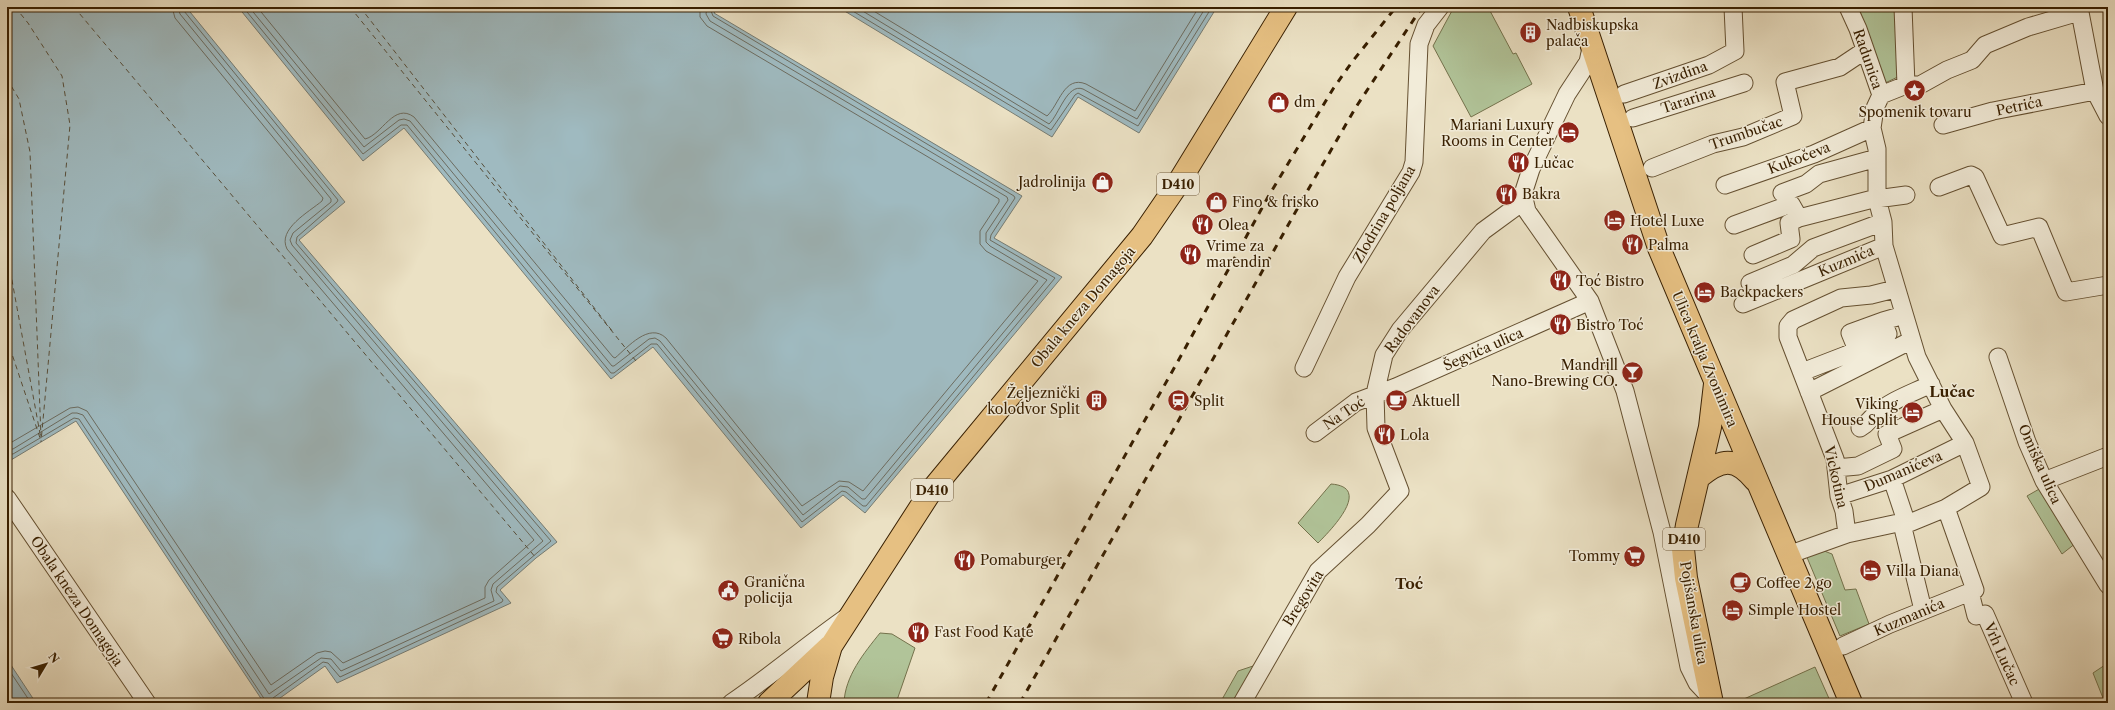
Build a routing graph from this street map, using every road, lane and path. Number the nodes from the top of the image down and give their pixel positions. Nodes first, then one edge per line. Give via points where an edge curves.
1 (1286, 7) edge
2 (1440, 7) edge
3 (1579, 7) edge
4 (1734, 7) edge
5 (1848, 7) edge
6 (1903, 7) edge
7 (2079, 9) edge
8 (1591, 48) junction
9 (1864, 51) junction
10 (1744, 82) dead end
11 (1906, 85) junction
12 (2095, 91) junction
13 (1624, 94) dead end
14 (1881, 95) junction
15 (2108, 116) edge
16 (1633, 118) dead end
17 (1943, 124) dead end
18 (1872, 128) junction
19 (1877, 158) junction
20 (1652, 168) dead end
21 (1724, 185) dead end
22 (1939, 187) dead end
23 (1782, 193) dead end
24 (1906, 195) dead end
25 (1877, 200) junction
26 (1524, 201) junction
27 (1799, 218) junction
28 (1883, 222) junction
29 (1734, 225) dead end
30 (1884, 246) junction
31 (1752, 255) dead end
32 (1750, 283) dead end
33 (2108, 284) edge
34 (1895, 289) junction
35 (1590, 301) junction
36 (1743, 304) dead end
37 (1904, 315) junction
38 (1912, 340) junction
39 (1998, 357) dead end
40 (1304, 368) dead end
41 (1802, 372) junction
42 (1715, 381) junction
43 (1931, 384) junction
44 (1809, 392) junction
45 (1375, 394) junction
46 (1943, 409) junction
47 (1860, 428) dead end
48 (1315, 433) dead end
49 (1965, 443) junction
50 (2108, 456) edge
51 (1836, 468) junction
52 (1699, 477) junction
53 (1892, 479) junction
54 (2044, 481) junction
55 (1758, 484) junction
56 (1400, 491) joint
57 (1839, 496) junction
58 (7, 498) edge
59 (1946, 508) junction
60 (1905, 524) junction
61 (1847, 534) junction
62 (1788, 555) junction
63 (2108, 585) edge
64 (1972, 591) junction
65 (1923, 610) junction
66 (850, 615) junction
67 (831, 646) junction
68 (1843, 646) dead end
69 (1707, 701) edge
70 (147, 703) edge
71 (731, 703) edge
72 (769, 703) edge
73 (818, 703) edge
74 (1242, 703) edge
75 (1851, 703) edge
76 (2024, 703) edge

1 - 66 main road, Obala kneza Domagoja / D410 via 1154,219 931,491
2 - 40 street, Zlodrina poljana via 1426,25 1419,44 1414,162 1411,172 1347,277
3 - 8 main road, Ulica kralja Zvonimira / D410
4 - 13 street, Zvizdina via 1735,51 1709,65
5 - 9 street, Radunica
6 - 11 street
7 - 11 street via 1985,45 1972,60 1920,85
7 - 12 street
8 - 26 street via 1588,62 1567,94 1531,168 1522,194
8 - 42 main road, Ulica kralja Zvonimira / D410 via 1659,248
9 - 14 street, Radunica
9 - 20 street, Trumbučac via 1840,67 1785,82 1793,116 1743,137 1713,144
10 - 16 street, Tararina
11 - 14 street
12 - 15 street
12 - 17 street, Petrića
14 - 18 street, Radunica via 1875,108
18 - 19 street, Radunica
18 - 21 street, Kukočeva via 1814,154
19 - 23 street via 1819,174 1806,184
19 - 25 street, Radunica
22 - 33 street via 1971,175 1976,177 2002,236 2040,227 2066,292
24 - 25 street
25 - 27 street
25 - 28 street, Radunica
26 - 35 street via 1527,211
26 - 45 street, Radovanova via 1483,231 1400,330 1384,355
27 - 29 street via 1792,204
27 - 31 street via 1789,223 1791,239
28 - 30 street, Radunica
28 - 32 street via 1813,248 1793,265
30 - 34 street, Radunica
30 - 36 street, Kuzmića
34 - 37 street, Radunica
34 - 41 street, Vickotina via 1841,298 1794,320 1788,326 1788,337
35 - 45 street, Šegvića ulica
35 - 69 street via 1625,391 1664,538 1689,666
37 - 38 street, Radunica
37 - 41 street via 1883,321 1888,334 1857,350
38 - 43 street, Radunica via 1917,357
38 - 44 street
39 - 54 street, Omiška ulica via 2027,442
41 - 44 street, Vickotina
42 - 52 main road, Pojišanska ulica / D410 via 1710,427
42 - 55 main road, Ulica kralja Zvonimira / D410
43 - 46 street, Radunica
43 - 47 street via 1894,402 1875,414 1869,424
44 - 51 street, Vickotina via 1835,459
45 - 48 street, Na Toć via 1356,402
45 - 56 street, Radovanova via 1376,428
46 - 49 street, Radunica
46 - 51 street via 1887,434 1893,449 1858,466
49 - 53 street, Dumanićeva
49 - 59 street, Radunica via 1981,488
50 - 54 street
51 - 57 street, Vickotina
52 - 55 main road via 1716,465 1728,462 1743,468
52 - 69 main road, Pojišanska ulica / D410 via 1687,525 1684,559
53 - 57 street, Dumanićeva
53 - 60 street
54 - 63 street, Omiška ulica
55 - 62 main road, Ulica kralja Zvonimira / D410
56 - 74 street, Bregovita via 1318,571
57 - 61 street, Vickotina
58 - 70 street, Obala kneza Domagoja
59 - 60 street
59 - 64 street, Vrh Lučac
60 - 61 street
60 - 65 street
61 - 62 street
62 - 75 main road, Ulica kralja Zvonimira / D410
64 - 65 street, Kuzmanića
64 - 76 street, Vrh Lučac via 1976,616 1985,614
65 - 68 street, Kuzmanića
66 - 67 main road, Obala kneza Domagoja / D410
66 - 71 street, Obala kneza Domagoja
67 - 72 main road, Obala kneza Domagoja / D410
67 - 73 main road, Obala kneza Domagoja / D410

